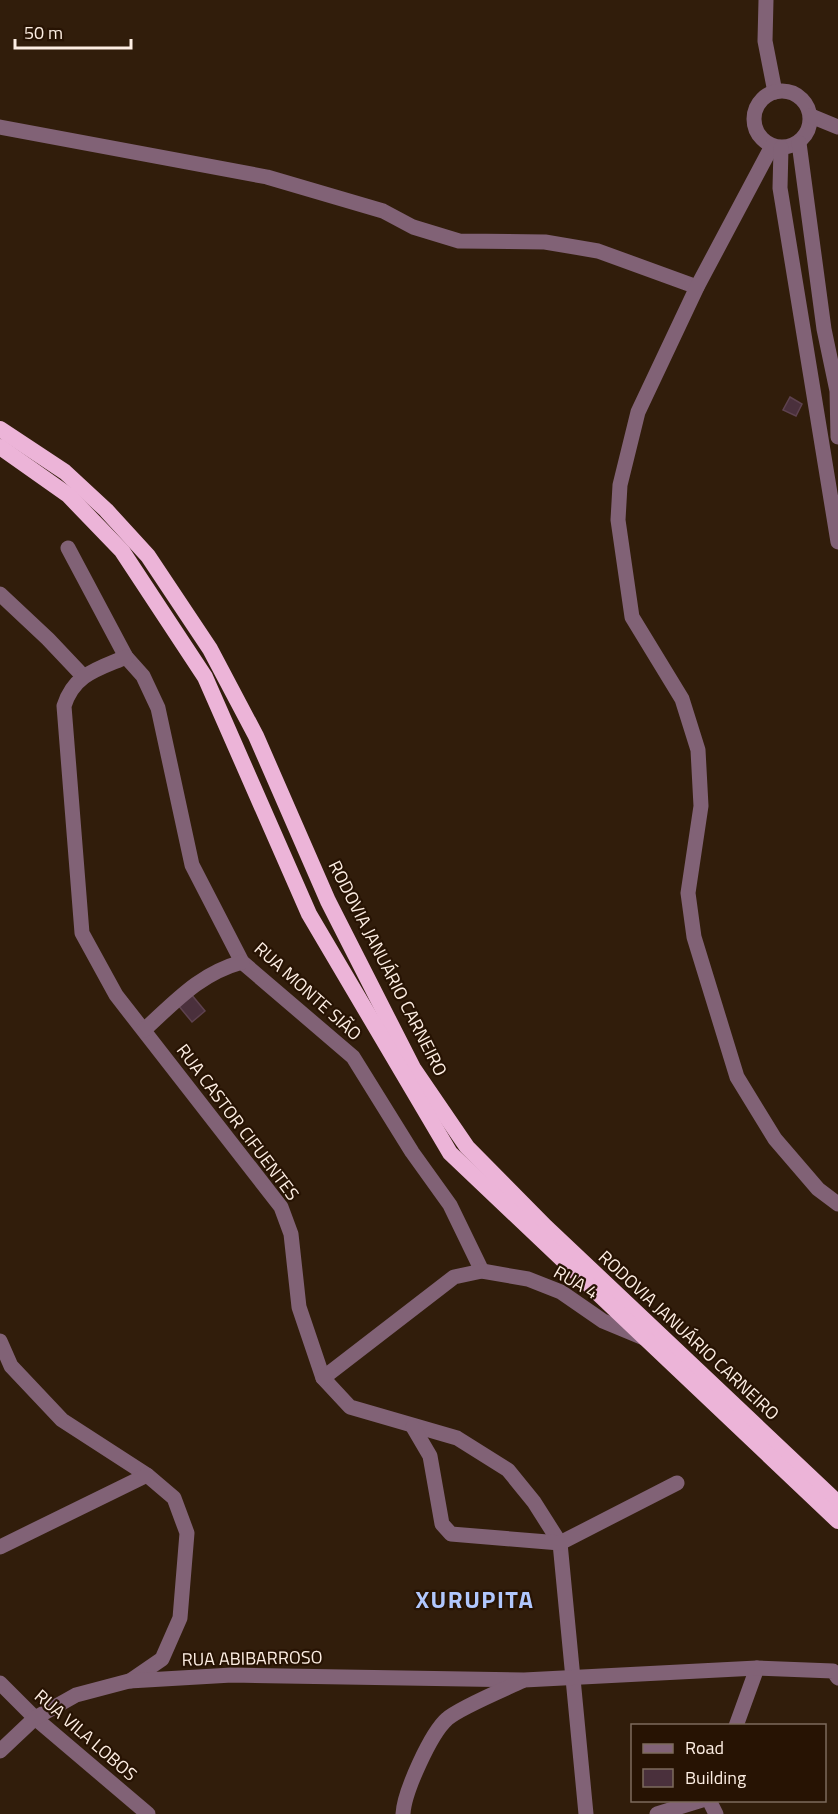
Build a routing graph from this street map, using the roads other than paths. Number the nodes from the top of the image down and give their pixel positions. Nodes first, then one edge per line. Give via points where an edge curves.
1 (766, 0) edge
2 (775, 92) junction
3 (811, 116) junction
4 (838, 127) edge
5 (0, 128) edge
6 (799, 142) junction
7 (777, 147) junction
8 (697, 287) junction
9 (837, 391) edge
10 (813, 397) junction
11 (0, 429) edge
12 (838, 437) edge
13 (0, 447) edge
14 (838, 542) edge
15 (68, 548) dead end
16 (0, 594) edge
17 (126, 657) junction
18 (83, 676) junction
19 (243, 962) junction
20 (144, 1030) junction
21 (838, 1204) edge
22 (482, 1270) junction
23 (646, 1339) junction
24 (0, 1341) edge
25 (323, 1378) junction
26 (413, 1427) junction
27 (147, 1475) junction
28 (677, 1483) dead end
29 (838, 1503) edge
30 (838, 1521) edge
31 (560, 1543) junction
32 (0, 1547) edge
33 (757, 1668) junction
34 (835, 1674) edge
35 (573, 1676) junction
36 (524, 1680) junction
37 (129, 1681) junction
38 (0, 1683) edge
39 (35, 1718) junction
40 (736, 1724) edge
41 (0, 1750) edge
42 (696, 1802) edge
43 (148, 1814) edge
44 (403, 1814) edge
45 (586, 1814) edge
46 (657, 1814) edge

1 - 2 street via 765,41
2 - 3 street via 794,93
2 - 7 street via 760,101 754,118 758,135
3 - 4 street
3 - 6 street via 806,135
5 - 8 street via 267,177 383,211 413,227 459,241 545,242 598,251
6 - 7 street
6 - 9 street via 824,329
7 - 8 street
7 - 10 street
8 - 21 street via 638,412 620,485 618,520 632,617 682,699 698,750 701,806 688,892 694,937 737,1077 776,1139 818,1189
9 - 10 street
9 - 12 street
10 - 14 street
11 - 29 highway, RODOVIA JANUÁRIO CARNEIRO via 65,472 106,510 148,556 210,649 256,736 328,901 397,1036 467,1147 546,1227
13 - 23 highway, RODOVIA JANUÁRIO CARNEIRO via 68,495 122,551 205,676 309,914 450,1153
15 - 17 street, RUA MONTE SIÃO
16 - 18 street
17 - 18 street
17 - 19 street, RUA MONTE SIÃO via 143,676 158,708 192,865
18 - 20 street, RUA CASTOR CIFUENTES via 69,690 64,706 82,933 116,995
19 - 20 street via 218,969 198,981
19 - 22 street, RUA MONTE SIÃO via 353,1057 450,1205
20 - 25 street, RUA CASTOR CIFUENTES via 281,1206 291,1234 300,1307
22 - 23 street, RUA 4 via 528,1279 561,1292 603,1321
22 - 25 street via 454,1277
23 - 30 highway, RODOVIA JANUÁRIO CARNEIRO
24 - 27 street via 11,1366 62,1420
25 - 26 street, RUA CASTOR CIFUENTES via 350,1407
26 - 31 street, RUA CASTOR CIFUENTES via 457,1438 508,1470
26 - 31 street via 430,1456 445,1530 451,1534
27 - 32 street
27 - 37 street via 174,1498 187,1533 180,1618 162,1659
28 - 31 street
31 - 35 street, RUA CASTOR CIFUENTES
33 - 34 street, RUA ABIBARROSO
33 - 35 street, RUA ABIBARROSO
33 - 40 street
35 - 36 street, RUA ABIBARROSO
35 - 45 street, RUA CASTOR CIFUENTES
36 - 37 street, RUA ABIBARROSO via 232,1675
36 - 44 street via 447,1719 422,1758
37 - 39 street, RUA ABIBARROSO via 76,1695
38 - 39 street, RUA VILA LOBOS
39 - 41 street, RUA ABIBARROSO
39 - 43 street, RUA VILA LOBOS
42 - 46 street

